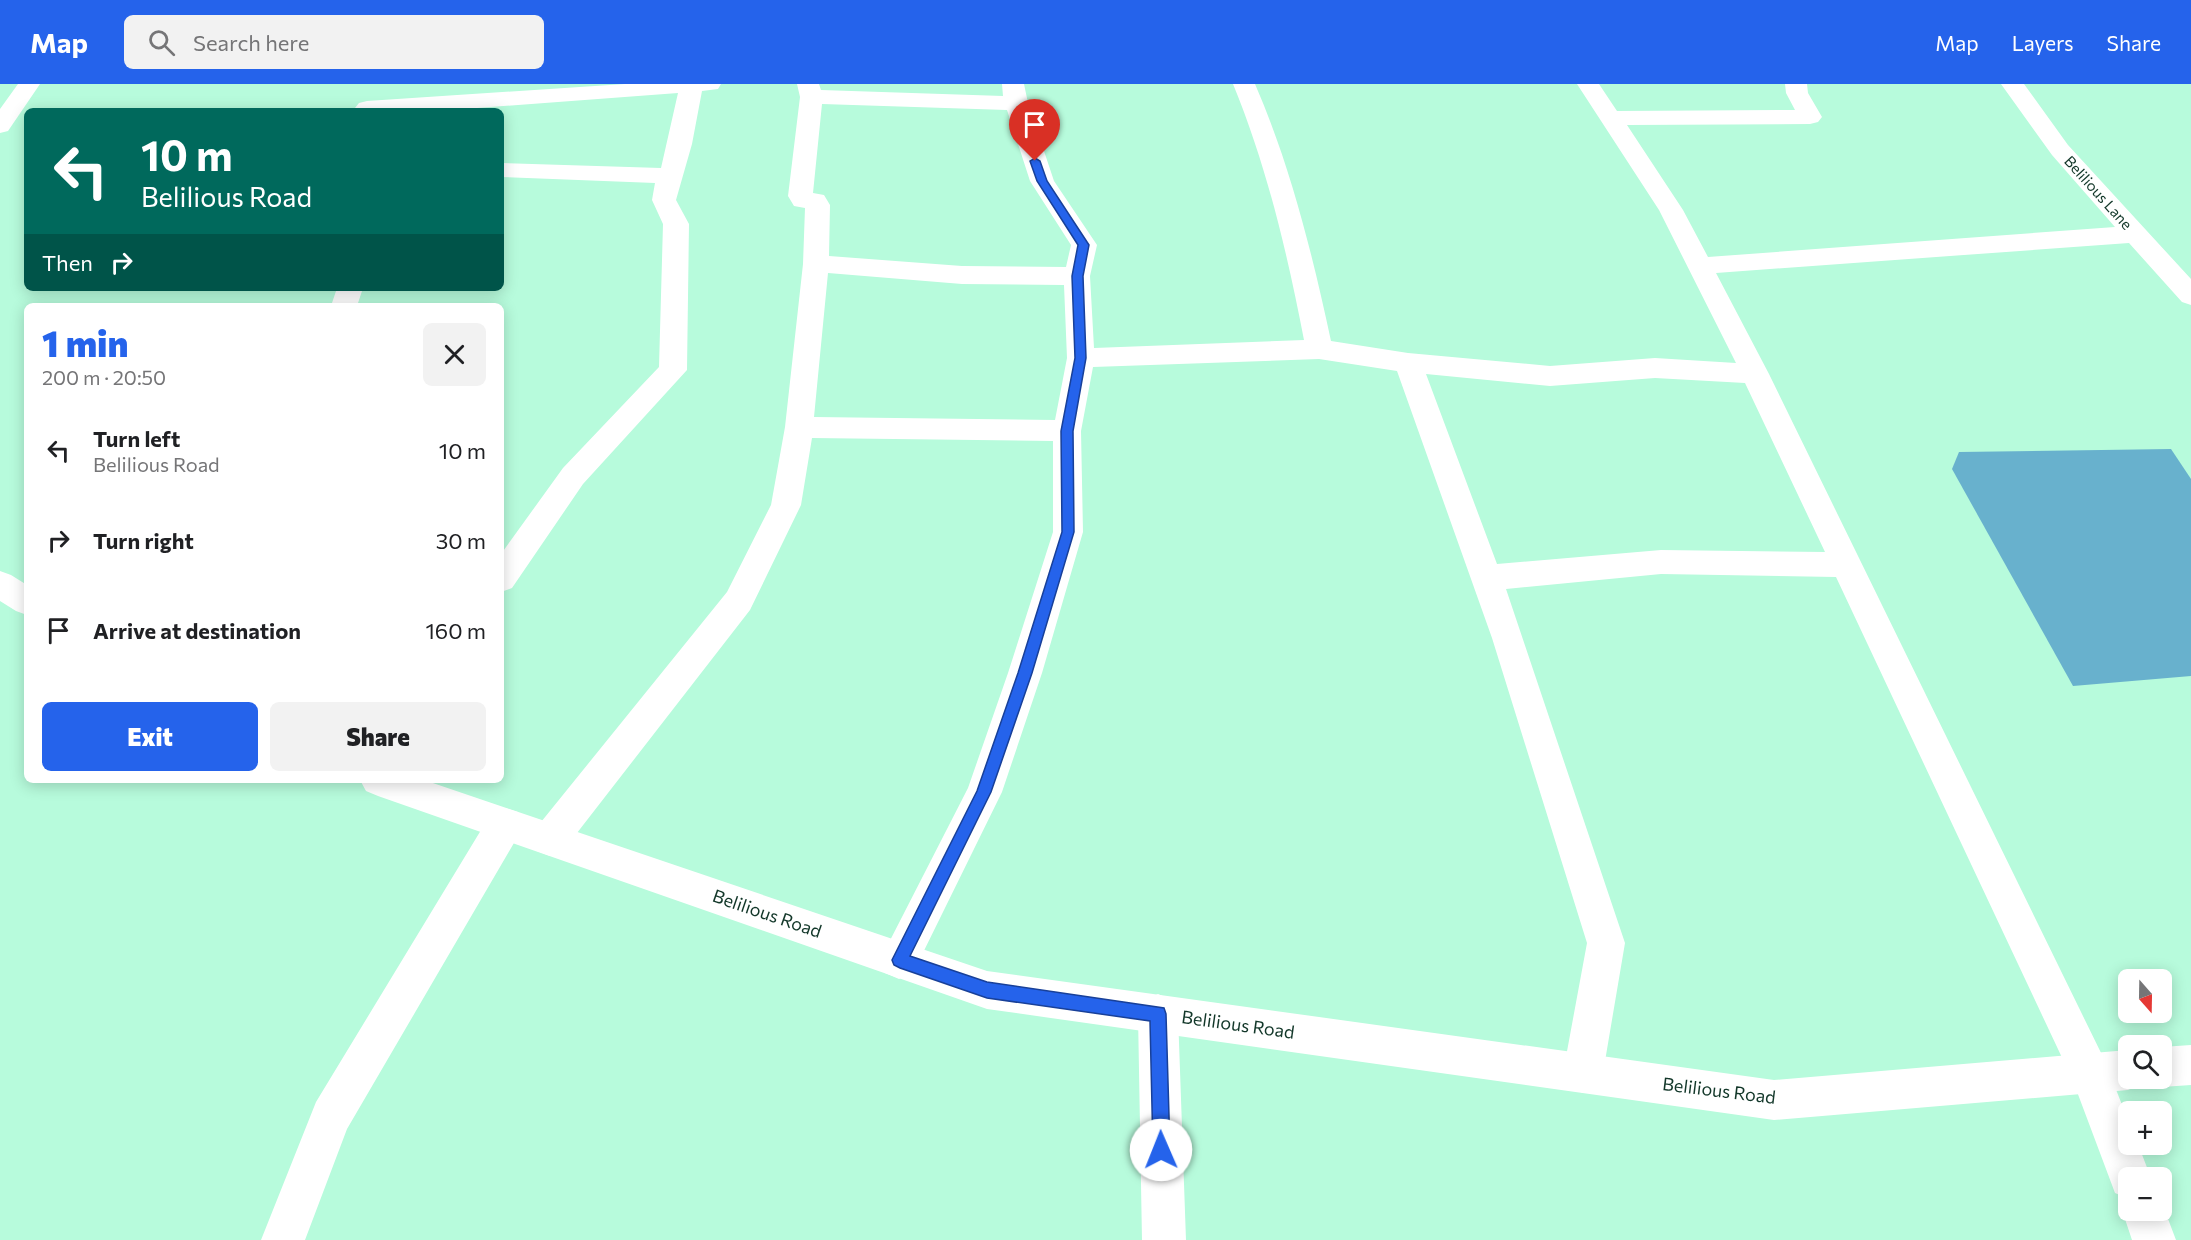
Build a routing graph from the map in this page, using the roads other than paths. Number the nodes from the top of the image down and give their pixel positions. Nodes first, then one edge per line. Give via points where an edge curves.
1 (29, 84) edge
2 (376, 84) edge
3 (1244, 84) edge
4 (1588, 84) edge
5 (1796, 84) edge
6 (2012, 84) edge
7 (701, 85) edge
8 (810, 90) edge
9 (1014, 93) edge
10 (369, 108) edge
11 (395, 108) edge
12 (1611, 118) junction
13 (0, 126) edge
14 (504, 170) edge
15 (664, 200) junction
16 (2135, 234) junction
17 (816, 264) junction
18 (1700, 266) junction
19 (1077, 276) junction
20 (2191, 296) edge
21 (1319, 349) junction
22 (1081, 358) junction
23 (1408, 363) junction
24 (1755, 374) junction
25 (799, 427) junction
26 (1067, 431) junction
27 (1845, 565) junction
28 (504, 575) edge
29 (1486, 578) junction
30 (386, 783) edge
31 (505, 825) junction
32 (550, 839) junction
33 (900, 960) junction
34 (1158, 1014) junction
35 (2191, 1065) edge
36 (2172, 1066) edge
37 (2109, 1072) edge
38 (1583, 1073) junction
39 (2128, 1167) edge
40 (2147, 1221) edge
41 (282, 1240) edge
42 (1164, 1240) edge
43 (2154, 1240) edge

1 - 13 main road
2 - 10 main road
3 - 21 main road via 1291,218
4 - 12 main road
5 - 12 main road via 1810,117
6 - 16 main road, Belilious Lane via 2060,150
7 - 11 main road
7 - 15 main road
8 - 9 main road
8 - 17 main road via 800,196 818,206
9 - 19 main road via 1042,181 1084,245
12 - 18 main road via 1671,210
14 - 15 main road via 668,176
15 - 28 main road via 676,224 673,370 573,476
16 - 18 main road
16 - 20 main road, Belilious Lane
17 - 19 main road via 962,275
17 - 25 main road
18 - 24 main road
19 - 22 main road
21 - 22 main road
21 - 23 main road
22 - 26 main road
23 - 24 main road via 1550,376 1655,368
23 - 29 main road
24 - 27 main road
25 - 26 main road
25 - 32 main road via 786,505 739,601
26 - 33 main road via 1068,532 1025,673 984,792
27 - 29 main road via 1661,562
27 - 37 main road
29 - 38 main road via 1606,944
30 - 31 main road, Belilious Road
31 - 32 main road, Belilious Road
31 - 41 main road via 331,1117
32 - 33 main road, Belilious Road
33 - 34 main road, Belilious Road via 987,990
34 - 38 main road, Belilious Road
34 - 42 main road
35 - 36 main road
37 - 38 main road, Belilious Road via 1774,1100
37 - 39 main road
40 - 43 main road

